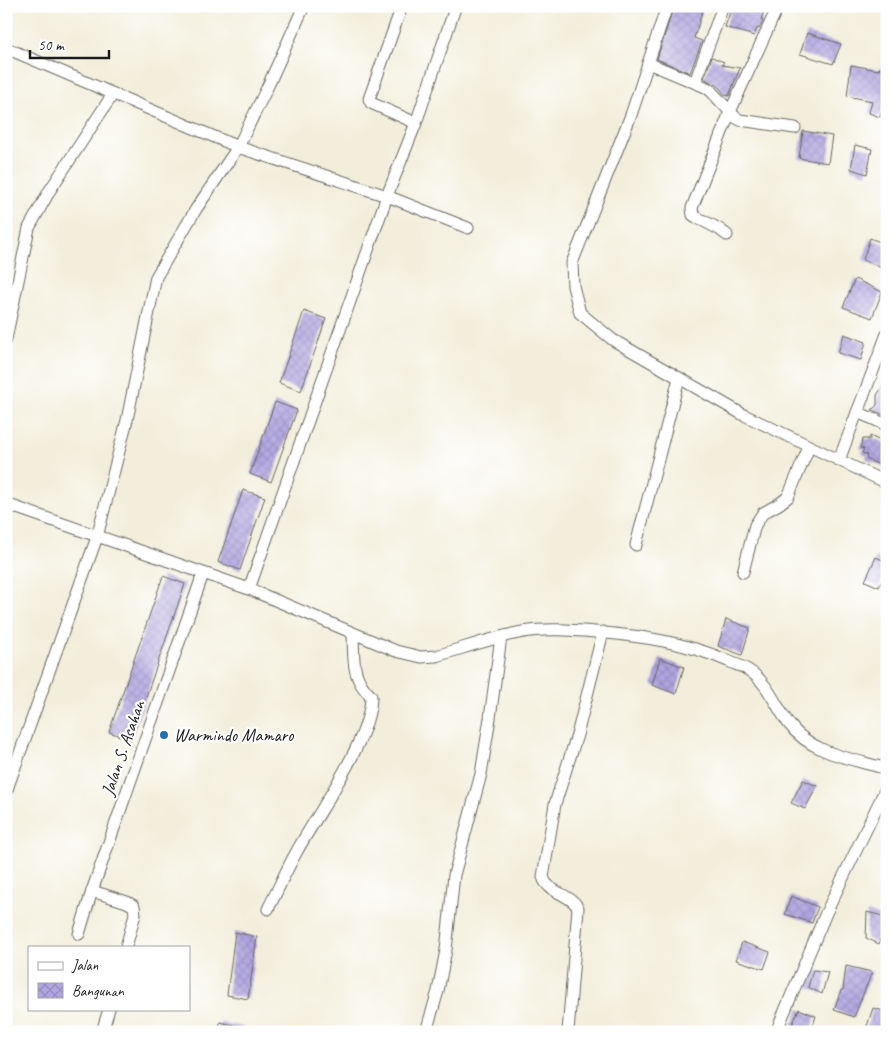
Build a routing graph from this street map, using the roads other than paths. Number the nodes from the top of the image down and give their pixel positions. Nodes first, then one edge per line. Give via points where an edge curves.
1 (304, 6) edge
2 (402, 6) edge
3 (667, 6) edge
4 (723, 6) edge
5 (778, 6) edge
6 (454, 11) dead end
7 (6, 48) edge
8 (648, 63) junction
9 (695, 82) junction
10 (113, 94) junction
11 (730, 112) junction
12 (416, 123) junction
13 (795, 128) dead end
14 (238, 147) junction
15 (387, 196) junction
16 (468, 228) dead end
17 (727, 235) dead end
18 (887, 334) edge
19 (6, 339) edge
20 (679, 378) junction
21 (857, 412) junction
22 (887, 425) edge
23 (809, 447) junction
24 (839, 460) junction
25 (887, 483) edge
26 (6, 504) edge
27 (98, 537) junction
28 (636, 545) dead end
29 (743, 572) dead end
30 (203, 574) junction
31 (249, 589) junction
32 (603, 632) junction
33 (353, 634) junction
34 (501, 637) junction
35 (887, 768) edge
36 (887, 786) edge
37 (6, 792) edge
38 (92, 891) junction
39 (268, 909) dead end
40 (79, 934) dead end
41 (126, 946) edge
42 (109, 1010) edge
43 (102, 1032) edge
44 (426, 1032) edge
45 (568, 1032) edge
46 (776, 1032) edge

1 - 14 street
2 - 12 street via 369,101
3 - 8 street
4 - 9 street
5 - 11 street
6 - 12 street
7 - 10 street
8 - 9 street
8 - 20 street via 631,115 572,263 573,286 580,314 613,340
9 - 11 street via 710,90
10 - 14 street
10 - 19 street via 29,228
11 - 13 street via 740,120
11 - 17 street via 692,208 696,218
12 - 15 street
14 - 15 street
14 - 27 street via 156,277 127,420
15 - 16 street
15 - 31 street
18 - 21 street
20 - 23 street
20 - 28 street
21 - 22 street
21 - 24 street
23 - 24 street
23 - 29 street via 788,497 762,513 755,524
24 - 25 street
26 - 27 street
27 - 30 street
27 - 37 street
30 - 31 street
30 - 38 street, Jalan S. Asahan
31 - 33 street
32 - 34 street via 550,629
32 - 35 street via 685,645 748,670 764,686 789,725 807,742 820,749
32 - 45 street via 578,735 555,804 543,877 548,887 573,901 578,908
33 - 34 street via 396,651 428,658
33 - 39 street via 355,674 362,688 371,696 371,709 354,753 296,852
34 - 44 street via 480,774 454,875 446,950
36 - 46 street via 826,914
38 - 40 street, Jalan S. Asahan
38 - 41 street via 134,906
42 - 43 street

